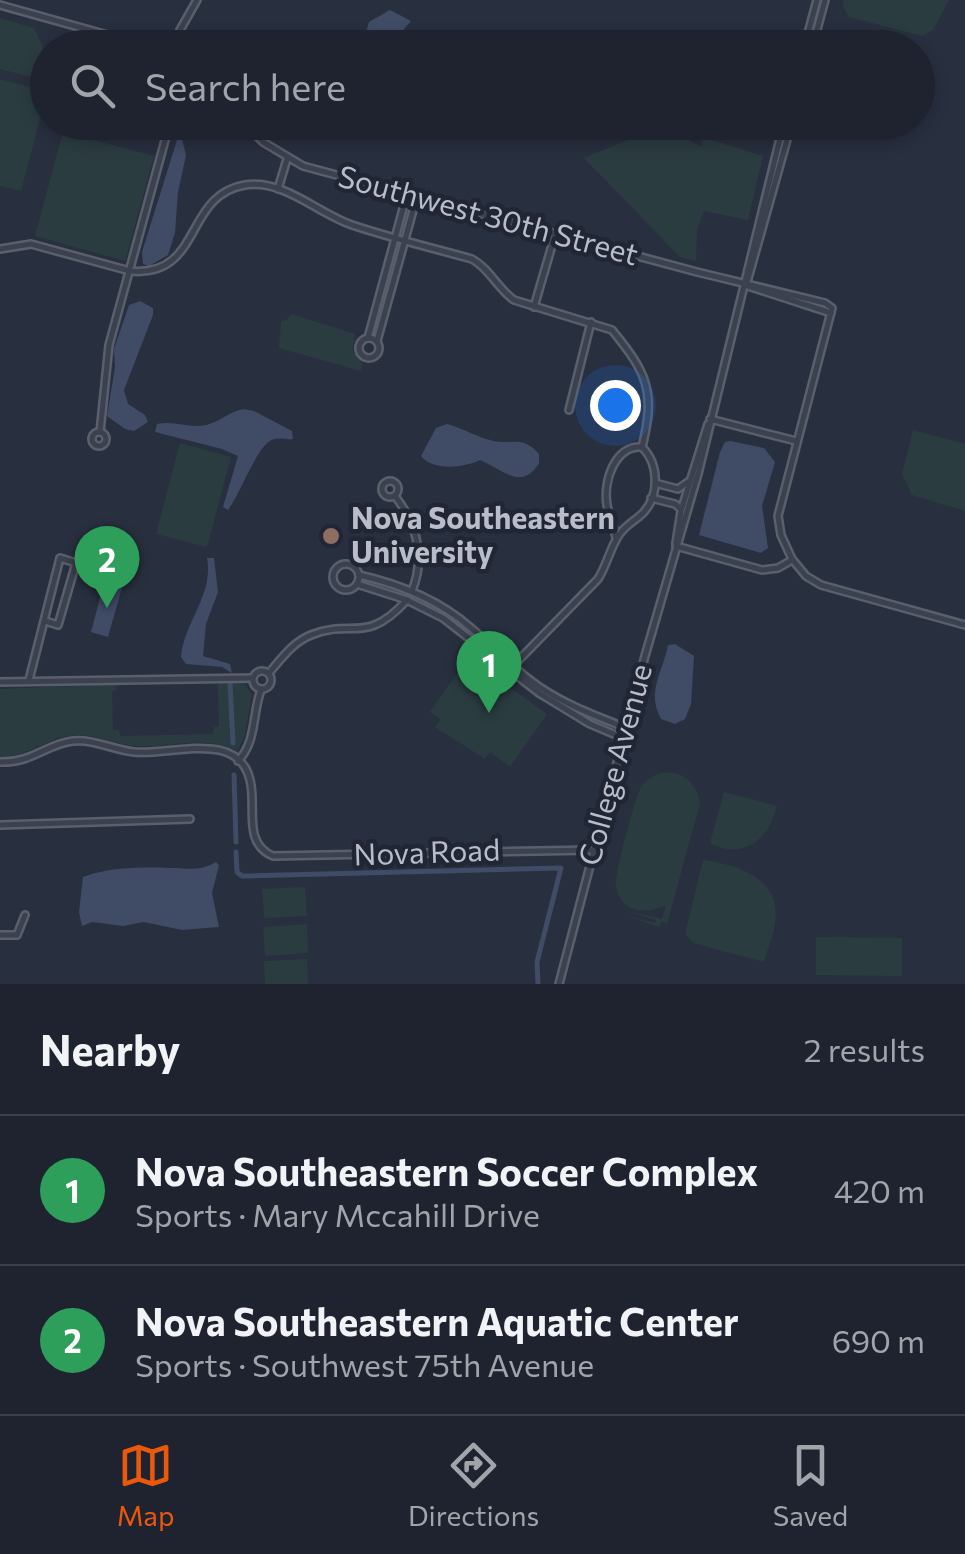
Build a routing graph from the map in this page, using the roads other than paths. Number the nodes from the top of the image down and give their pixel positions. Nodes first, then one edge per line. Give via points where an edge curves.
1 (197, 0) edge
2 (817, 0) edge
3 (825, 0) edge
4 (0, 6) edge
5 (88, 30) edge
6 (180, 30) dead end
7 (809, 30) edge
8 (817, 30) edge
9 (165, 140) edge
10 (261, 140) edge
11 (779, 140) edge
12 (787, 140) edge
13 (287, 158) junction
14 (278, 189) junction
15 (407, 194) junction
16 (417, 196) junction
17 (555, 235) junction
18 (395, 238) junction
19 (404, 240) junction
20 (4, 247) edge
21 (130, 271) junction
22 (745, 285) junction
23 (534, 307) junction
24 (591, 322) junction
25 (368, 338) junction
26 (377, 341) junction
27 (569, 410) dead end
28 (710, 419) junction
29 (100, 432) dead end
30 (796, 442) junction
31 (642, 447) junction
32 (690, 480) junction
33 (655, 483) junction
34 (395, 496) dead end
35 (652, 498) junction
36 (681, 511) junction
37 (611, 516) junction
38 (634, 520) junction
39 (616, 538) junction
40 (676, 546) junction
41 (792, 559) junction
42 (359, 575) junction
43 (357, 584) junction
44 (412, 592) junction
45 (407, 600) junction
46 (45, 621) junction
47 (965, 625) edge
48 (510, 669) junction
49 (269, 674) junction
50 (253, 678) junction
51 (29, 680) junction
52 (0, 682) edge
53 (260, 690) junction
54 (582, 710) junction
55 (578, 718) junction
56 (626, 728) junction
57 (623, 738) junction
58 (238, 760) junction
59 (0, 762) edge
60 (190, 819) dead end
61 (0, 825) edge
62 (594, 850) junction
63 (25, 915) dead end
64 (0, 936) edge
65 (559, 984) edge

1 - 6 street
2 - 7 street
3 - 8 street
4 - 5 street
9 - 21 street
10 - 13 street, Southwest 30th Street
11 - 22 street, College Avenue
12 - 22 street, College Avenue
13 - 14 street
13 - 15 street, Southwest 30th Street
14 - 18 street
14 - 21 street via 254,184 229,190 204,211 174,261
15 - 16 street, Southwest 30th Street
15 - 18 street
16 - 17 street, Southwest 30th Street
16 - 19 street
17 - 22 street, Southwest 30th Street
17 - 23 street
18 - 19 street
18 - 25 street
19 - 23 street via 479,263 508,296
19 - 26 street
20 - 21 street via 31,244
21 - 29 street via 109,345
22 - 28 street, College Avenue
22 - 30 street, Southwest 30th Street via 824,303 832,311
23 - 24 street
24 - 27 street
24 - 31 street via 612,330 648,386
25 - 26 street
25 - 26 street via 359,348 367,358 378,353
28 - 30 street
28 - 32 street, College Avenue
28 - 40 street, College Avenue
30 - 41 street via 778,516
31 - 33 street via 650,454
31 - 37 street via 624,451 614,463 606,498
32 - 33 street via 678,488
32 - 36 street, College Avenue
33 - 35 street
34 - 44 street via 419,548
35 - 36 street
35 - 38 street
36 - 40 street, College Avenue
37 - 38 street
37 - 39 street
38 - 39 street
39 - 48 street via 598,579
40 - 41 street via 768,570
40 - 56 street, College Avenue
41 - 47 street via 821,585
42 - 43 street
42 - 43 street via 348,564 332,574 339,588
42 - 44 street
43 - 45 street
44 - 45 street
44 - 48 street via 463,621
45 - 48 street via 464,632
45 - 49 street via 371,627 306,637
46 - 46 street via 58,626 76,563 60,558
46 - 51 street
48 - 54 street
48 - 55 street
49 - 50 street via 260,671
49 - 53 street via 271,685
50 - 51 street
50 - 53 street
51 - 52 street
53 - 58 street via 252,742
54 - 55 street
54 - 56 street
55 - 57 street
56 - 57 street, College Avenue
57 - 62 street, College Avenue
58 - 59 street via 216,748 146,753 78,741
58 - 62 street, Nova Road via 250,780 253,836 262,851 278,857
60 - 61 street
62 - 65 street, College Avenue
63 - 64 street via 17,935

